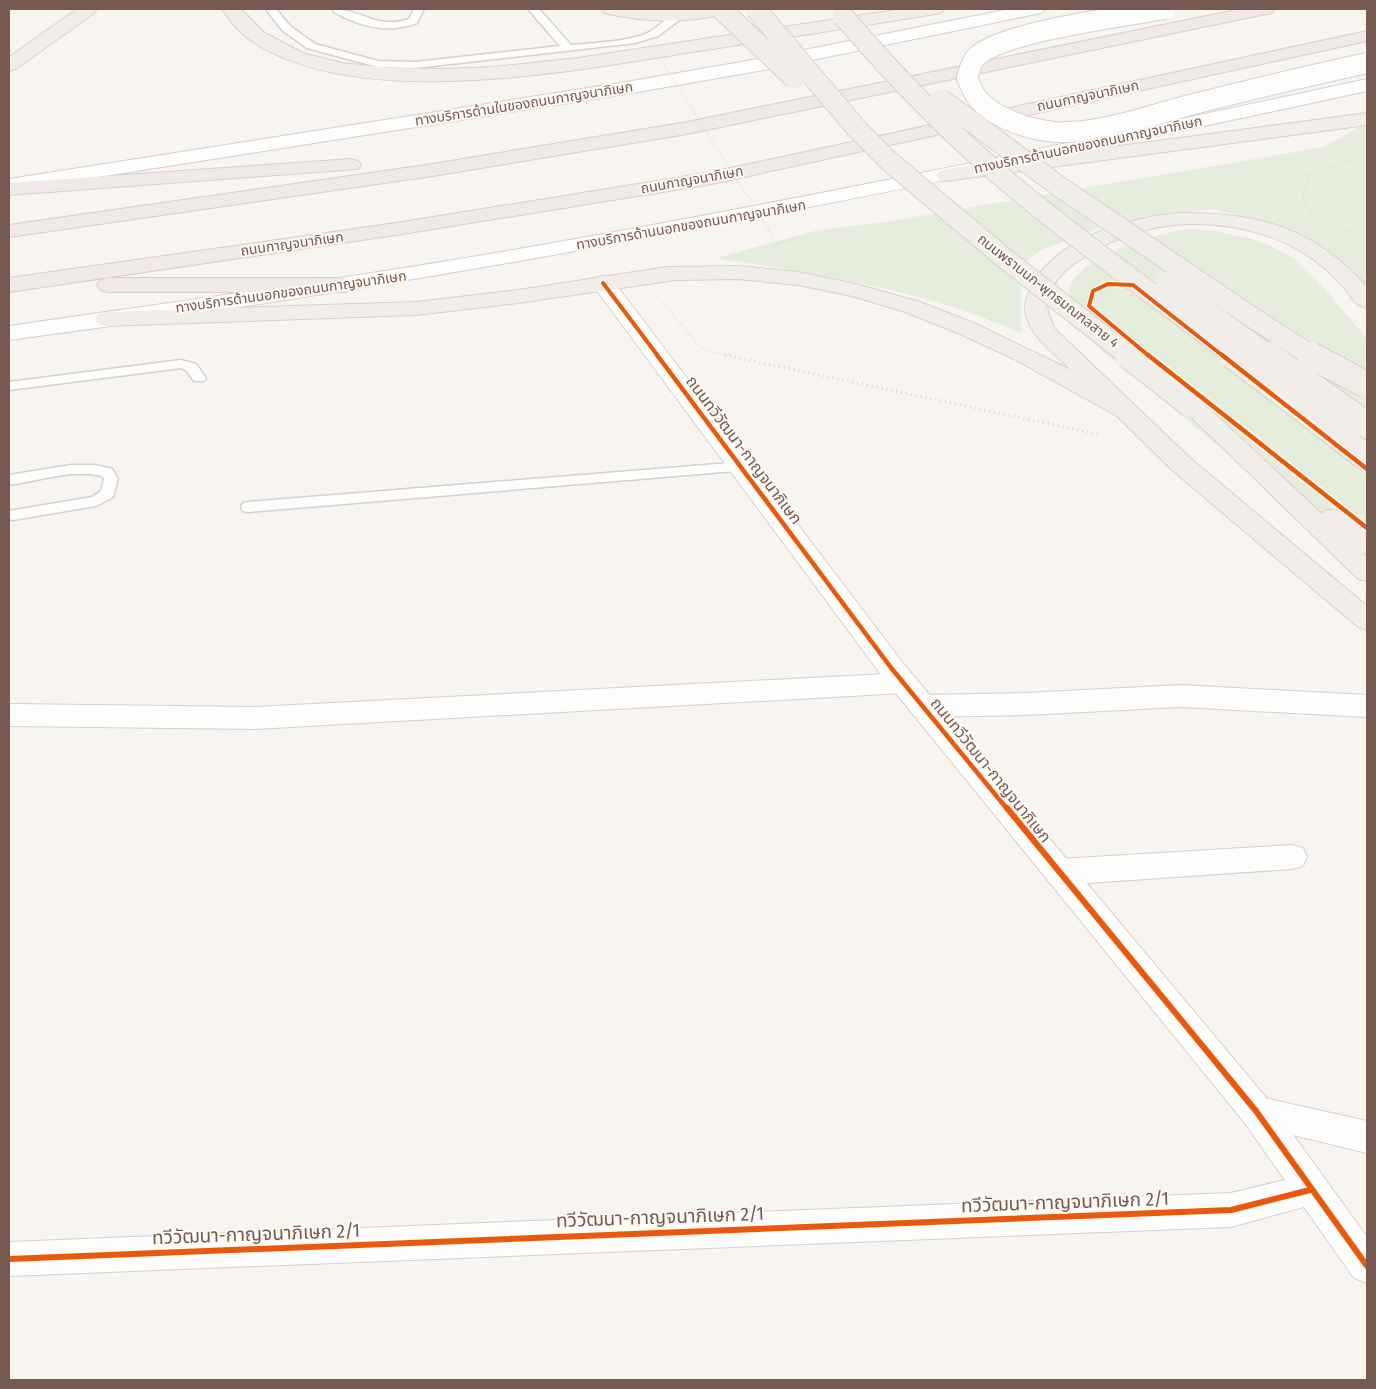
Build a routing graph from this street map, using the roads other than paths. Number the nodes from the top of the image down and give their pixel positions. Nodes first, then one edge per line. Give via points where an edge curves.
1 (88, 9) edge
2 (231, 9) edge
3 (271, 9) edge
4 (337, 9) edge
5 (419, 9) edge
6 (532, 9) edge
7 (610, 9) edge
8 (723, 9) edge
9 (756, 9) edge
10 (935, 9) edge
11 (1036, 9) edge
12 (1165, 9) edge
13 (1266, 9) edge
14 (840, 12) edge
15 (681, 15) junction
16 (1367, 36) edge
17 (568, 49) junction
18 (1367, 63) edge
19 (9, 65) edge
20 (1367, 85) edge
21 (940, 98) junction
22 (1367, 120) edge
23 (857, 129) junction
24 (433, 170) junction
25 (946, 175) junction
26 (9, 184) edge
27 (9, 189) edge
28 (9, 231) edge
29 (604, 284) junction
30 (10, 285) edge
31 (344, 285) junction
32 (1367, 301) edge
33 (106, 319) junction
34 (9, 334) edge
35 (199, 378) dead end
36 (1367, 384) edge
37 (9, 386) edge
38 (1191, 404) junction
39 (1129, 412) junction
40 (1367, 425) edge
41 (1367, 458) edge
42 (742, 466) junction
43 (9, 480) edge
44 (248, 507) dead end
45 (13, 515) dead end
46 (1367, 545) edge
47 (1367, 572) edge
48 (1367, 620) edge
49 (904, 683) junction
50 (923, 706) junction
51 (1367, 706) edge
52 (9, 715) edge
53 (1292, 857) dead end
54 (1059, 872) junction
55 (1256, 1111) junction
56 (1367, 1137) edge
57 (1310, 1190) junction
58 (9, 1259) edge
59 (1367, 1266) edge

1 - 19 main road
2 - 10 main road via 249,31 300,57 364,72 438,76 562,66
3 - 17 lane via 286,28 311,46 378,64 415,65
4 - 5 lane via 378,26 392,27 413,21
6 - 17 lane
7 - 15 main road via 654,16
8 - 15 main road
8 - 23 main road, bridge via 789,74
9 - 23 main road, ถนนพรานนก-พุทธมณฑลสาย 4, bridge
11 - 26 main road, ทางบริการด้านในของถนนกาญจนาภิเษก via 632,87
12 - 18 main road, bridge via 998,43 974,58 967,78 976,96 996,112 1018,123 1055,132 1119,123
13 - 24 highway via 687,128
14 - 21 main road, bridge
14 - 41 main road, bridge via 908,90 1020,192
15 - 17 lane via 654,34 635,40
16 - 30 highway, ถนนกาญจนาภิเษก via 712,178 396,229
20 - 25 main road, ทางบริการด้านนอกของถนนกาญจนาภิเษก
21 - 36 main road, bridge via 1038,173 1272,330
21 - 40 main road, bridge via 1005,159 1079,219
22 - 25 main road
23 - 38 main road, ถนนพรานนก-พุทธมณฑลสาย 4, bridge via 946,210
24 - 27 highway via 400,164 363,164
24 - 28 highway
25 - 31 main road, ทางบริการด้านนอกของถนนกาญจนาภิเษก via 674,228
29 - 33 main road via 434,307
29 - 39 main road via 642,276 723,272 766,274 858,291 938,316 1008,346
29 - 42 main road, ถนนทวีวัฒนา-กาญจนาภิเษก
30 - 31 highway
31 - 33 main road, ทางบริการด้านนอกของถนนกาญจนาภิเษก
32 - 39 main road via 1318,252 1295,239 1238,223 1202,220 1142,224 1091,243 1047,277 1036,295 1036,312 1044,330
33 - 34 main road, ทางบริการด้านนอกของถนนกาญจนาภิเษก
35 - 37 lane via 191,367 181,364
38 - 46 main road, ถนนพรานนก-พุทธมณฑลสาย 4
38 - 47 main road
39 - 48 main road via 1181,464
42 - 44 lane
42 - 49 main road, ถนนทวีวัฒนา-กาญจนาภิเษก
43 - 45 lane via 83,468 107,472 111,479 108,493 96,501
49 - 50 main road, ถนนทวีวัฒนา-กาญจนาภิเษก
49 - 52 main road via 255,718
50 - 51 main road via 1181,696
50 - 54 main road, ถนนทวีวัฒนา-กาญจนาภิเษก
53 - 54 main road
54 - 55 main road, ถนนทวีวัฒนา-กาญจนาภิเษก
55 - 56 main road
55 - 57 main road, ถนนทวีวัฒนา-กาญจนาภิเษก
57 - 58 main road, ทวีวัฒนา-กาญจนาภิเษก 2/1 via 1231,1210
57 - 59 main road, ถนนทวีวัฒนา-กาญจนาภิเษก

